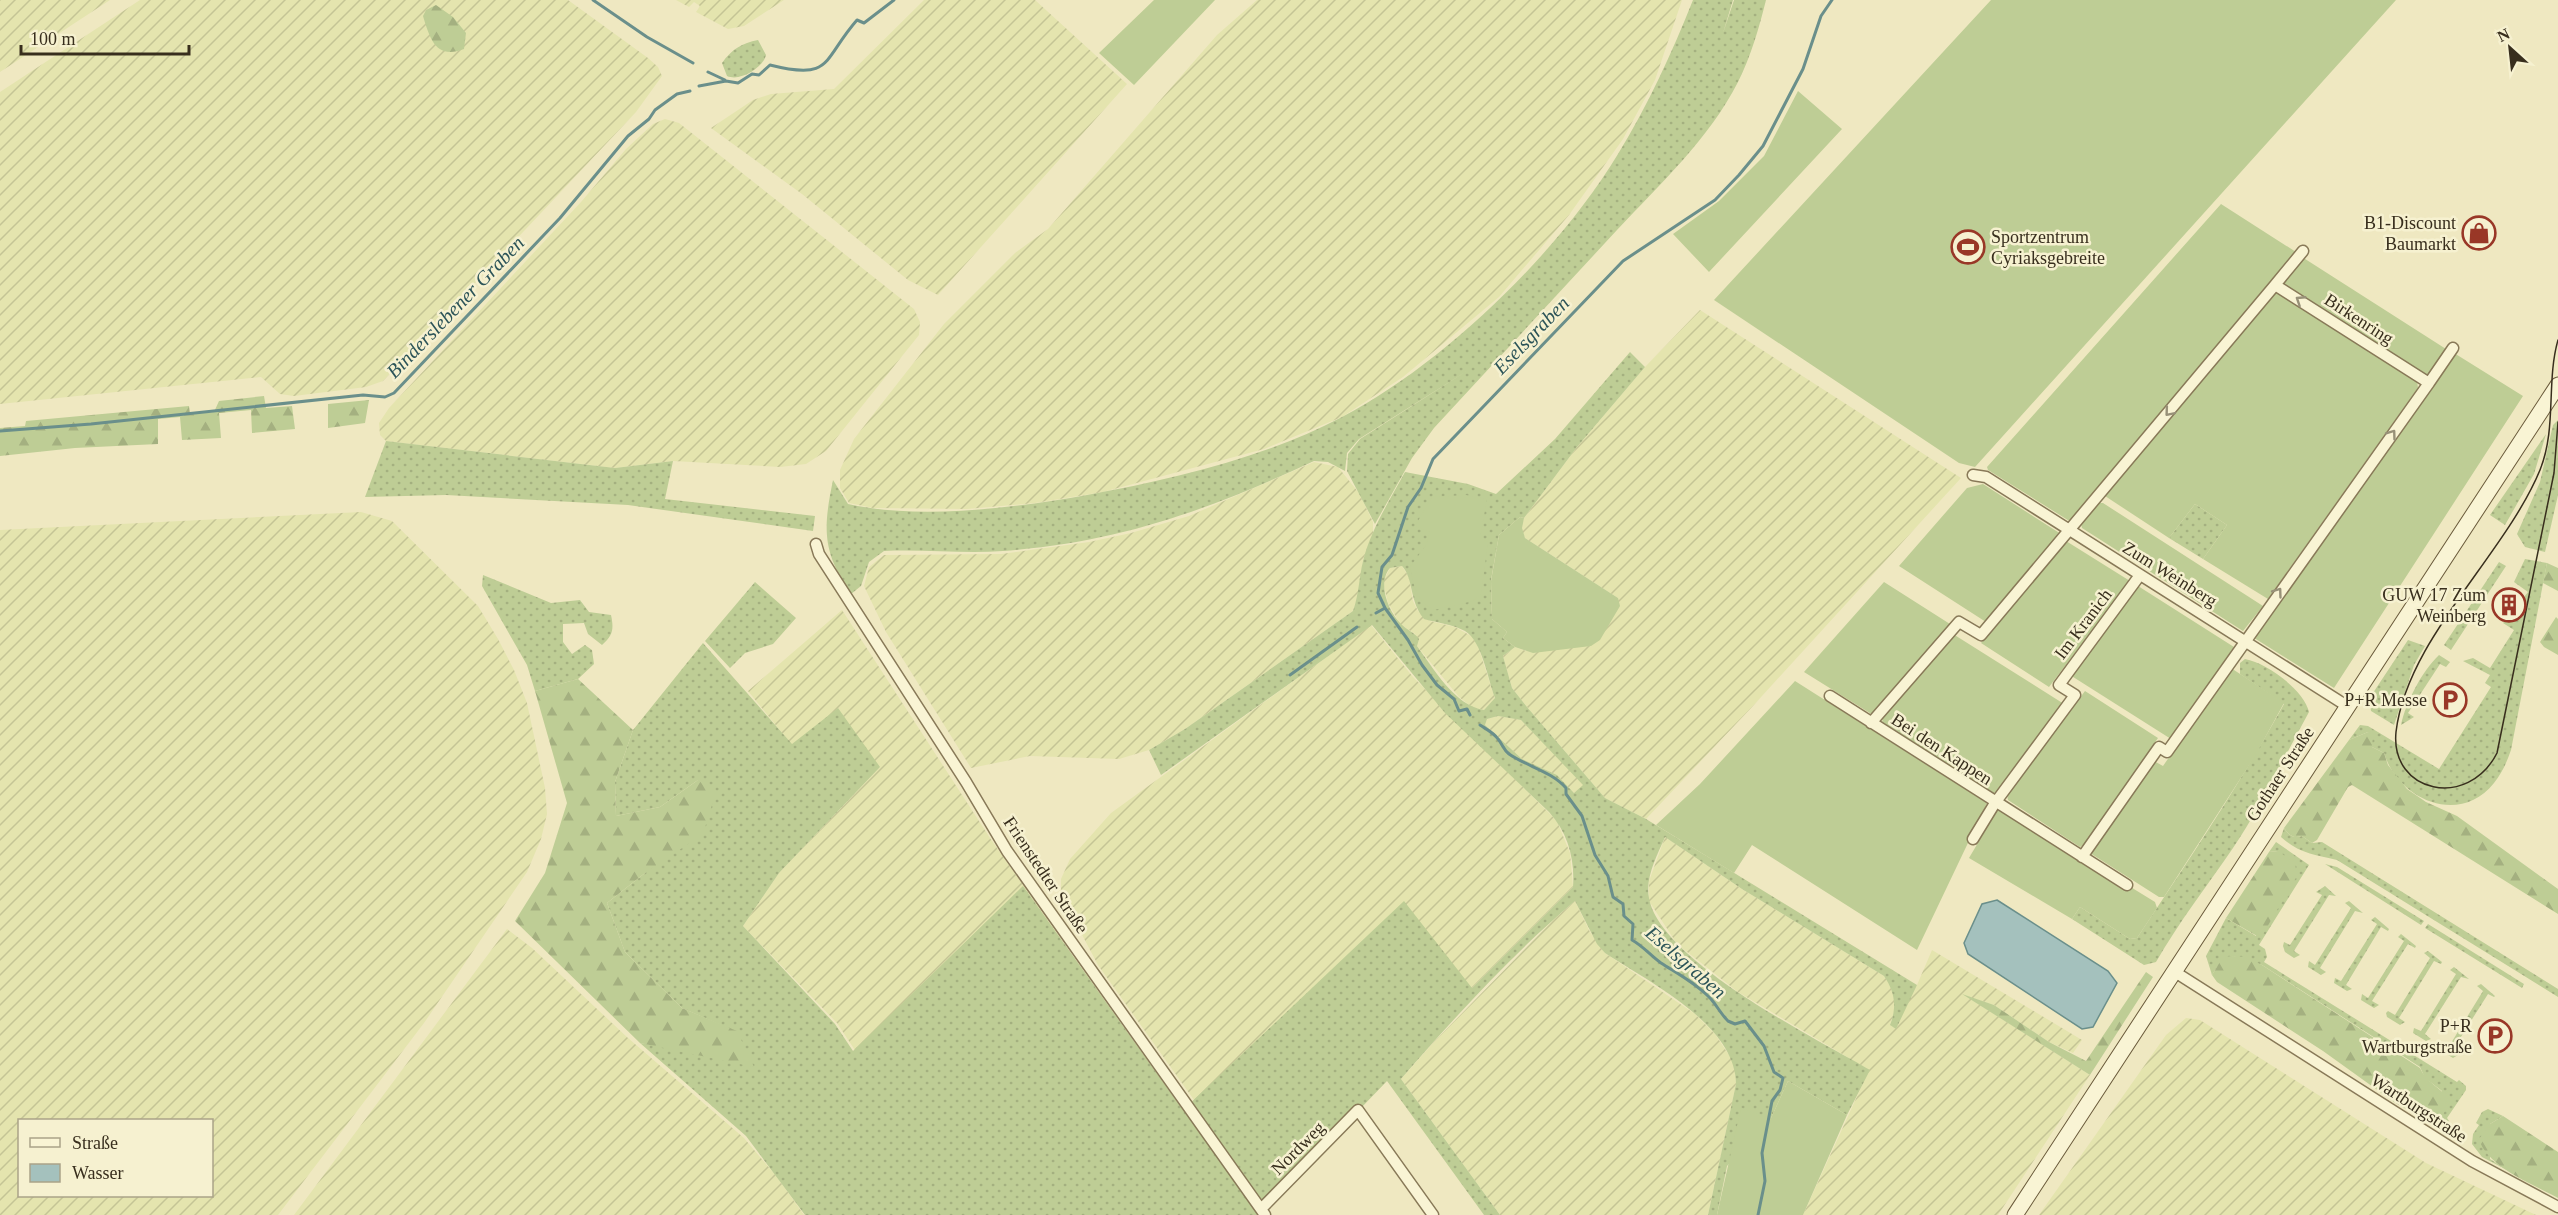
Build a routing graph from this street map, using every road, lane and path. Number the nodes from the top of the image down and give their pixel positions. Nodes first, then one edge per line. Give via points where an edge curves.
1 (2302, 251) dead end
2 (2276, 285) junction
3 (2453, 348) dead end
4 (2429, 383) junction
5 (2558, 386) edge
6 (1974, 475) dead end
7 (2070, 531) junction
8 (816, 544) dead end
9 (2140, 575) junction
10 (2244, 640) junction
11 (1830, 696) dead end
12 (2347, 706) junction
13 (1871, 723) junction
14 (1995, 803) junction
15 (1972, 839) dead end
16 (2082, 857) junction
17 (2127, 885) dead end
18 (2175, 972) junction
19 (2558, 1207) edge
20 (1263, 1212) edge
21 (1433, 1215) edge
22 (2015, 1215) edge

1 - 2 street
4 -> 2 street, Birkenring
2 -> 7 street
3 - 4 street
10 -> 4 street
5 - 12 main road, Gothaer Straße
6 - 7 street, Zum Weinberg via 1986,477
7 - 9 street, Zum Weinberg
7 - 13 street, Bei den Kappen via 1982,635 1959,622
8 - 20 street, Frienstedter Straße via 1007,851
9 - 10 street, Zum Weinberg
9 - 14 street, Im Kranich via 2059,685 2075,695
10 - 12 street, Zum Weinberg
10 - 16 street via 2167,752 2159,747
11 - 13 street, Bei den Kappen
12 - 18 main road, Gothaer Straße
13 - 14 street, Bei den Kappen
14 - 15 street
14 - 16 street, Bei den Kappen
16 - 17 street, Bei den Kappen
18 - 19 street, Wartburgstraße via 2472,1161
18 - 22 main road, Gothaer Straße
20 - 21 street, Nordweg via 1358,1110

